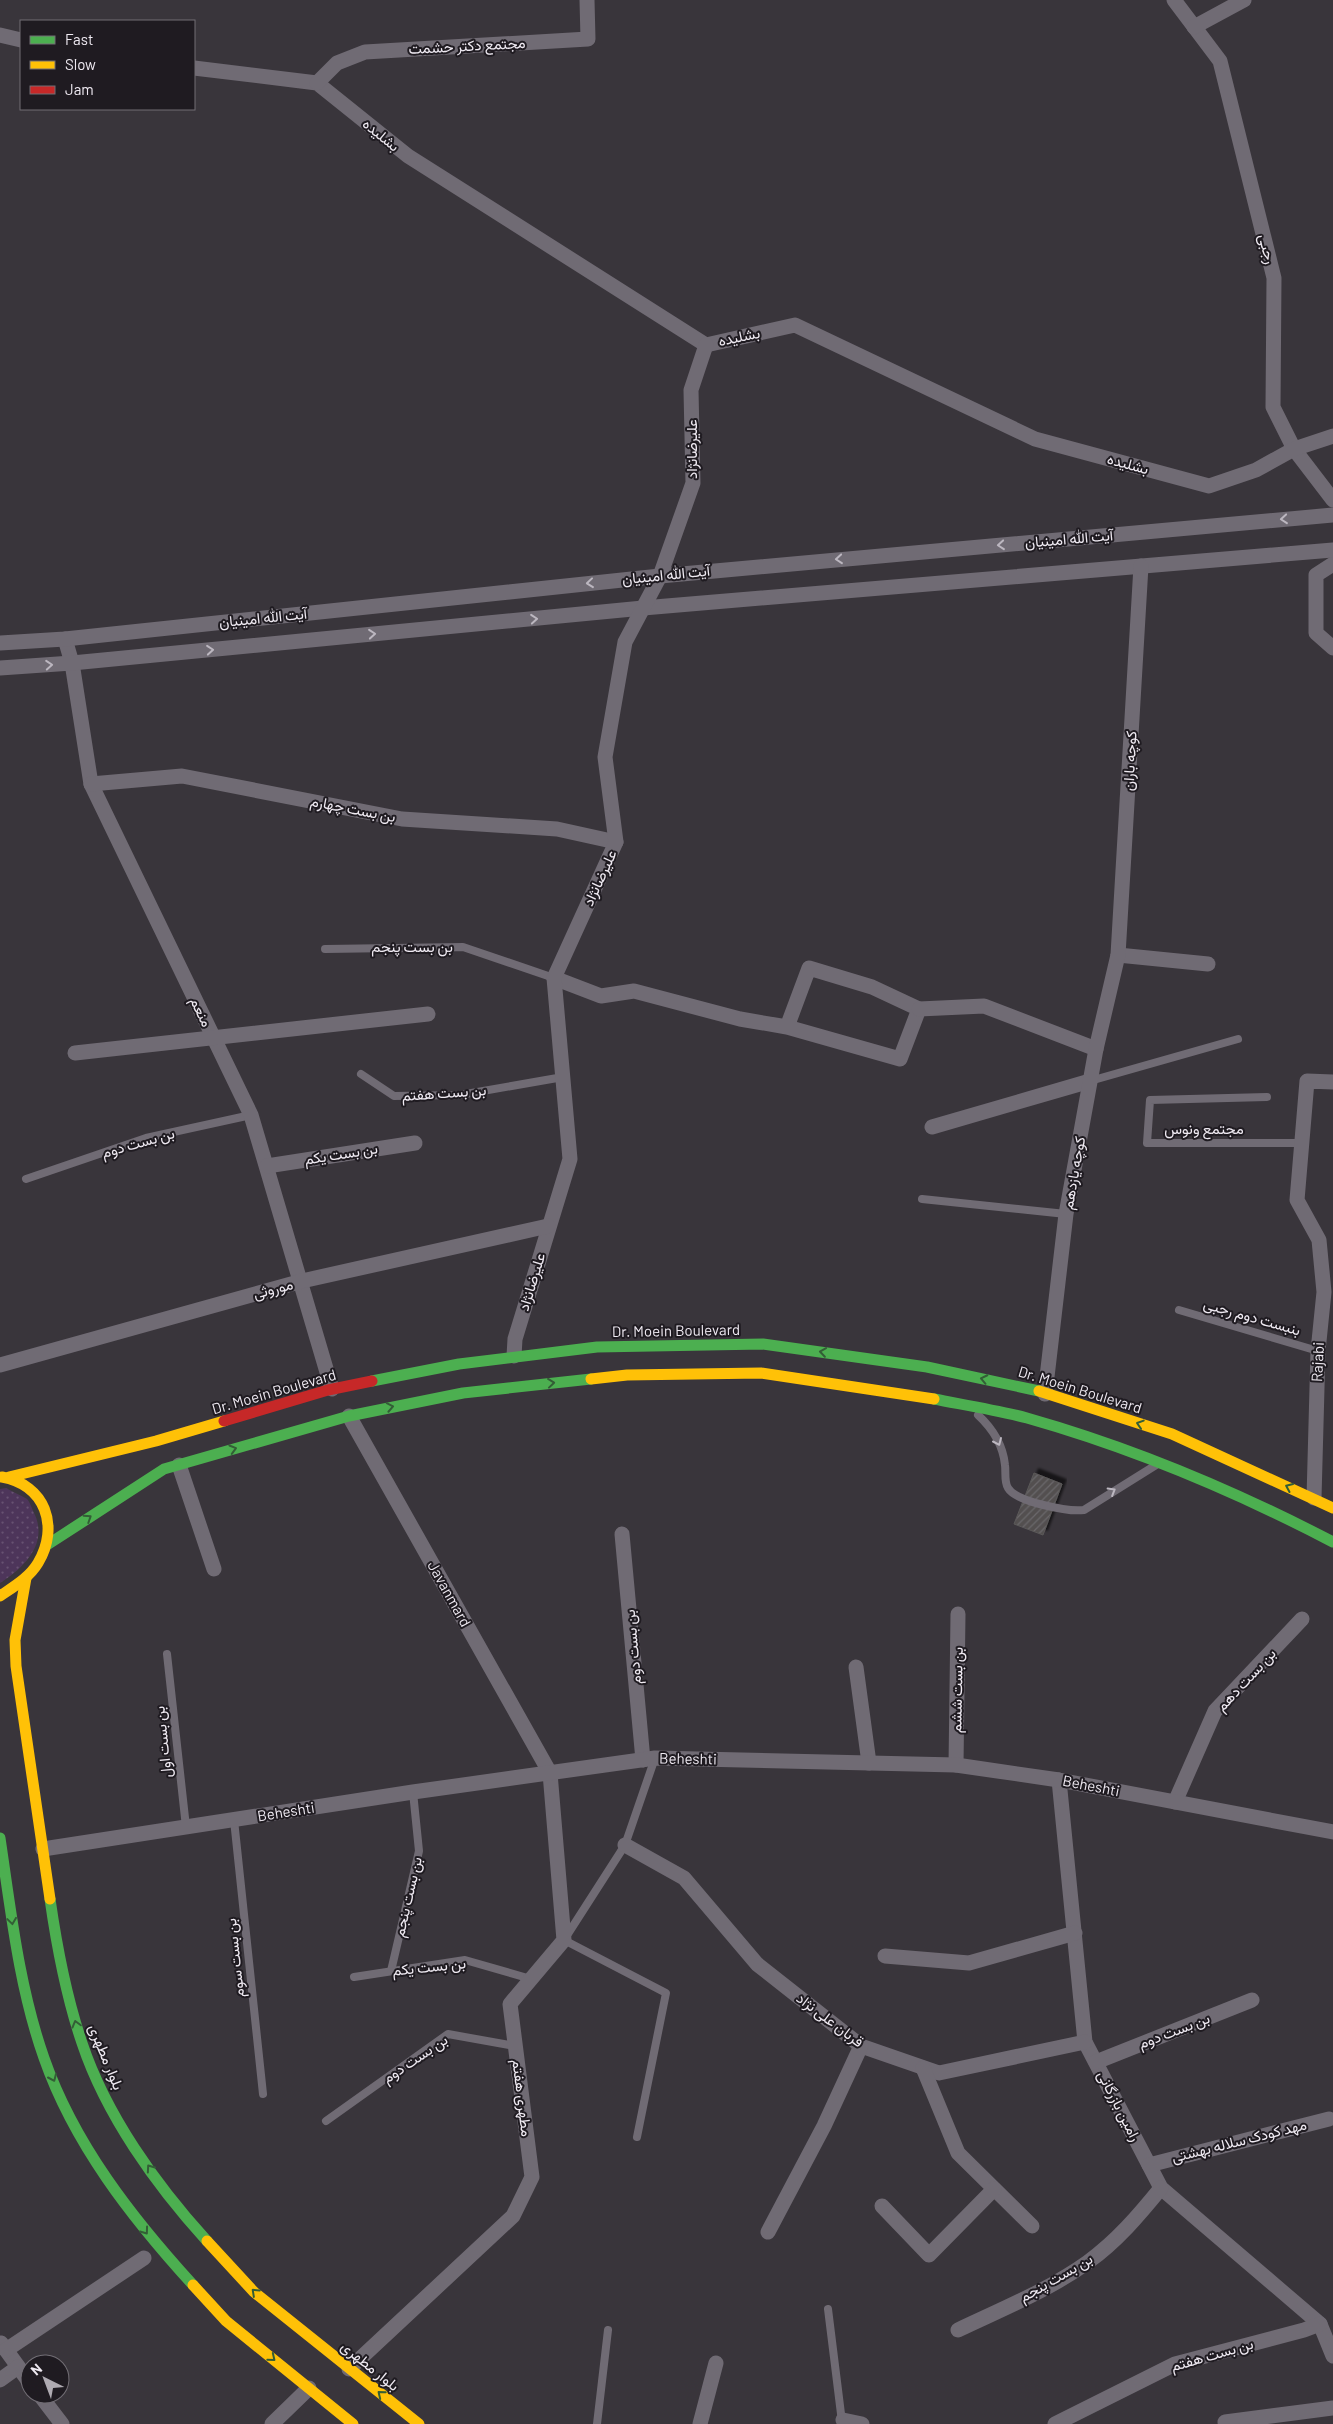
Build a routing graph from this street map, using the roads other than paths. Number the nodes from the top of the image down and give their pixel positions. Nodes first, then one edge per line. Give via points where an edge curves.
1 (587, 0) edge
2 (1174, 0) edge
3 (1244, 0) edge
4 (1194, 27) junction
5 (0, 36) edge
6 (20, 40) edge
7 (195, 68) edge
8 (317, 83) junction
9 (706, 344) junction
10 (1333, 436) edge
11 (1294, 449) junction
12 (1333, 500) edge
13 (1333, 515) edge
14 (1333, 550) edge
15 (1333, 564) edge
16 (1141, 566) junction
17 (660, 576) junction
18 (643, 608) junction
19 (65, 639) junction
20 (0, 643) edge
21 (1333, 648) edge
22 (72, 663) junction
23 (0, 668) edge
24 (91, 784) junction
25 (616, 842) junction
26 (325, 949) dead end
27 (1118, 955) junction
28 (1208, 964) dead end
29 (554, 978) junction
30 (919, 1009) junction
31 (428, 1014) dead end
32 (787, 1027) junction
33 (213, 1036) junction
34 (1238, 1039) dead end
35 (1096, 1049) junction
36 (75, 1053) dead end
37 (361, 1074) dead end
38 (563, 1077) junction
39 (1090, 1081) junction
40 (1333, 1082) edge
41 (1267, 1097) dead end
42 (252, 1115) junction
43 (932, 1127) dead end
44 (415, 1143) dead end
45 (1302, 1143) junction
46 (267, 1166) junction
47 (26, 1179) dead end
48 (922, 1199) dead end
49 (1066, 1214) junction
50 (548, 1226) junction
51 (302, 1281) junction
52 (1179, 1310) dead end
53 (1318, 1350) junction
54 (514, 1356) junction
55 (0, 1365) edge
56 (332, 1389) junction
57 (1045, 1394) junction
58 (967, 1406) junction
59 (349, 1416) junction
60 (1162, 1462) junction
61 (178, 1465) junction
62 (4, 1477) edge
63 (1314, 1498) junction
64 (1333, 1508) edge
65 (622, 1534) dead end
66 (1333, 1542) edge
67 (47, 1545) junction
68 (214, 1569) dead end
69 (26, 1578) junction
70 (0, 1596) edge
71 (958, 1614) dead end
72 (1302, 1620) dead end
73 (167, 1654) dead end
74 (0, 1657) edge
75 (16, 1666) junction
76 (856, 1667) dead end
77 (649, 1759) junction
78 (869, 1763) junction
79 (956, 1765) junction
80 (550, 1773) junction
81 (1059, 1780) junction
82 (413, 1792) junction
83 (1175, 1802) junction
84 (234, 1820) junction
85 (186, 1827) junction
86 (1333, 1832) edge
87 (0, 1839) edge
88 (626, 1845) junction
89 (43, 1850) junction
90 (1074, 1933) junction
91 (564, 1940) junction
92 (885, 1956) dead end
93 (391, 1971) junction
94 (354, 1977) dead end
95 (531, 1979) junction
96 (1252, 2000) dead end
97 (1085, 2042) junction
98 (515, 2046) junction
99 (861, 2046) junction
100 (1096, 2062) junction
101 (923, 2068) junction
102 (263, 2094) dead end
103 (1329, 2119) dead end
104 (326, 2121) dead end
105 (637, 2137) dead end
106 (1149, 2165) junction
107 (1161, 2188) junction
108 (994, 2189) junction
109 (882, 2206) dead end
110 (1032, 2226) dead end
111 (768, 2232) dead end
112 (144, 2258) dead end
113 (828, 2309) dead end
114 (1320, 2324) junction
115 (608, 2330) dead end
116 (958, 2330) dead end
117 (3, 2346) edge
118 (1333, 2356) edge
119 (716, 2363) dead end
120 (18, 2367) junction
121 (349, 2369) junction
122 (20, 2370) edge
123 (0, 2380) edge
124 (309, 2388) junction
125 (46, 2404) edge
126 (1333, 2408) edge
127 (842, 2422) edge
128 (1225, 2422) dead end
129 (62, 2424) edge
130 (272, 2424) edge
131 (353, 2424) edge
132 (419, 2424) edge
133 (597, 2424) edge
134 (700, 2424) edge
135 (862, 2424) edge
136 (1055, 2424) edge

1 - 8 street, مجتمع دکتر حشمت via 588,39 365,52 338,63
2 - 4 street, رجبی
3 - 4 street
4 - 11 street, رجبی via 1220,61 1274,278 1273,407
5 - 6 street
7 - 8 street
8 - 9 street, بشلیده via 408,156
9 - 11 street, بشلیده via 795,325 1035,439 1209,486 1256,470
9 - 17 street, علیرضانژاد via 691,390 693,483
10 - 11 street, بشلیده
11 - 12 street, رجبی
13 -> 17 street, آیت الله امینیان
14 - 16 street, آیت الله امینیان
15 - 21 street via 1316,575 1316,633
16 - 18 street, آیت الله امینیان
16 - 27 street, کوچه باران
17 - 18 street, علیرضانژاد
17 -> 19 street, آیت الله امینیان
22 -> 18 street, آیت الله امینیان
18 - 25 street, علیرضانژاد via 625,642 605,757
19 - 20 street, آیت الله امینیان
19 - 22 street, منعم
23 -> 22 street, آیت الله امینیان
22 - 24 street, منعم
24 - 25 street, بن بست چهارم via 182,776 402,819 557,829
24 - 33 street, منعم
25 - 29 street, علیرضانژاد
26 - 29 lane, بن بست پنجم via 463,947
27 - 28 street
27 - 35 street, کوچه یازدهم
29 - 32 street via 601,996 634,991 740,1019
29 - 38 street, علیرضانژاد
30 - 32 street via 900,1060
30 - 32 street via 872,987 809,968
30 - 35 street via 984,1006
31 - 33 street
33 - 36 street
33 - 42 street, منعم
34 - 39 lane
35 - 39 street, کوچه یازدهم
37 - 38 lane, بن بست هفتم via 394,1096 460,1095
38 - 50 street, علیرضانژاد via 570,1159
39 - 43 street
39 - 49 street, کوچه یازدهم
40 - 45 street, Rajabi via 1307,1081
41 - 45 lane, مجتمع ونوس via 1150,1100 1147,1143
42 - 46 street, منعم
42 - 47 lane, بن بست دوم via 146,1138
44 - 46 street, بن بست یکم
45 - 53 street, Rajabi via 1297,1200 1319,1240 1324,1292
46 - 51 street, منعم
48 - 49 lane
49 - 57 street, کوچه یازدهم
50 - 51 street, موروثی
50 - 54 street, علیرضانژاد via 515,1339
51 - 55 street, موروثی
51 - 56 street, منعم
52 - 53 lane, بنبست دوم رجبی
53 - 63 street, Rajabi
54 - 56 main road, Dr. Moein Boulevard
57 -> 54 main road, Dr. Moein Boulevard via 926,1367 763,1344 597,1347
56 - 62 main road, Dr. Moein Boulevard via 156,1441
63 -> 57 main road, Dr. Moein Boulevard via 1172,1434
59 -> 58 main road via 464,1392 627,1375 751,1373 921,1396
58 - 60 main road via 1026,1418
58 -> 60 lane via 986,1423 999,1441 1007,1487 1013,1494 1037,1502 1072,1511 1084,1510
61 -> 59 main road
59 - 80 street, Javanmard
60 - 66 main road
67 -> 61 main road via 164,1469
61 - 68 street
62 - 67 main road via 28,1486 42,1503 49,1524
63 - 64 main road, Dr. Moein Boulevard
65 - 77 street, بن بست دوم
67 - 69 main road
69 - 70 main road
69 - 75 main road, بلوار مطهری via 15,1640
71 - 79 street, بن بست ششم
72 - 83 street, بن بست دهم via 1215,1711
73 - 85 lane, بن بست اول
74 - 75 main road
75 - 89 main road, بلوار مطهری
76 - 78 street
77 - 78 street, Beheshti
77 - 80 street, Beheshti
77 - 88 lane
78 - 79 street, Beheshti
79 - 81 street, Beheshti
80 - 82 street, Beheshti
80 - 91 street
81 - 83 street, Beheshti
81 - 90 street, رامین بازرگانی
82 - 84 street, Beheshti
82 - 93 lane, بن بست پنجم via 419,1851
83 - 86 street, Beheshti
84 - 85 street, Beheshti
84 - 102 lane, بن بست سوم
85 - 89 street, Beheshti
87 -> 124 main road via 24,1987 44,2058 82,2142 148,2236 213,2307
88 - 91 lane
88 - 99 street, قربان علی نژاد via 684,1878 757,1964
121 -> 89 main road, بلوار مطهری via 254,2292 180,2211 118,2121 82,2044 62,1970
90 - 92 street via 969,1963
90 - 97 street, رامین بازرگانی
91 - 95 street, مطهری هفتم
91 - 105 lane via 666,1992
93 - 94 lane, بن بست یکم
93 - 95 lane, بن بست یکم via 465,1960
95 - 98 street, مطهری هفتم via 510,2004
96 - 100 street, بن بست دوم
97 - 100 street, رامین بازرگانی
97 - 101 street, قربان علی نژاد via 939,2073
98 - 104 lane, بن بست دوم via 448,2034
98 - 121 street, مطهری هفتم via 532,2177 513,2216
99 - 101 street, قربان علی نژاد
99 - 111 street via 824,2126
100 - 106 street, رامین بازرگانی
101 - 108 street via 958,2154
103 - 106 street, مهد کودک سلاله بهشتی
106 - 107 street, رامین بازرگانی
107 - 114 street, رامین بازرگانی
107 - 116 street, بن بست پنجم via 1131,2225 1088,2262 1049,2286
108 - 109 street via 928,2255
108 - 110 street
112 - 117 street
113 - 127 lane
114 - 118 street, رامین بازرگانی
114 - 136 street, بن بست هفتم via 1175,2364
115 - 133 lane
117 - 120 street
119 - 134 street
120 - 122 street
120 - 123 street
132 -> 121 main road, بلوار مطهری
124 - 130 street
124 - 131 main road
125 - 129 street
126 - 128 street
127 - 135 street

